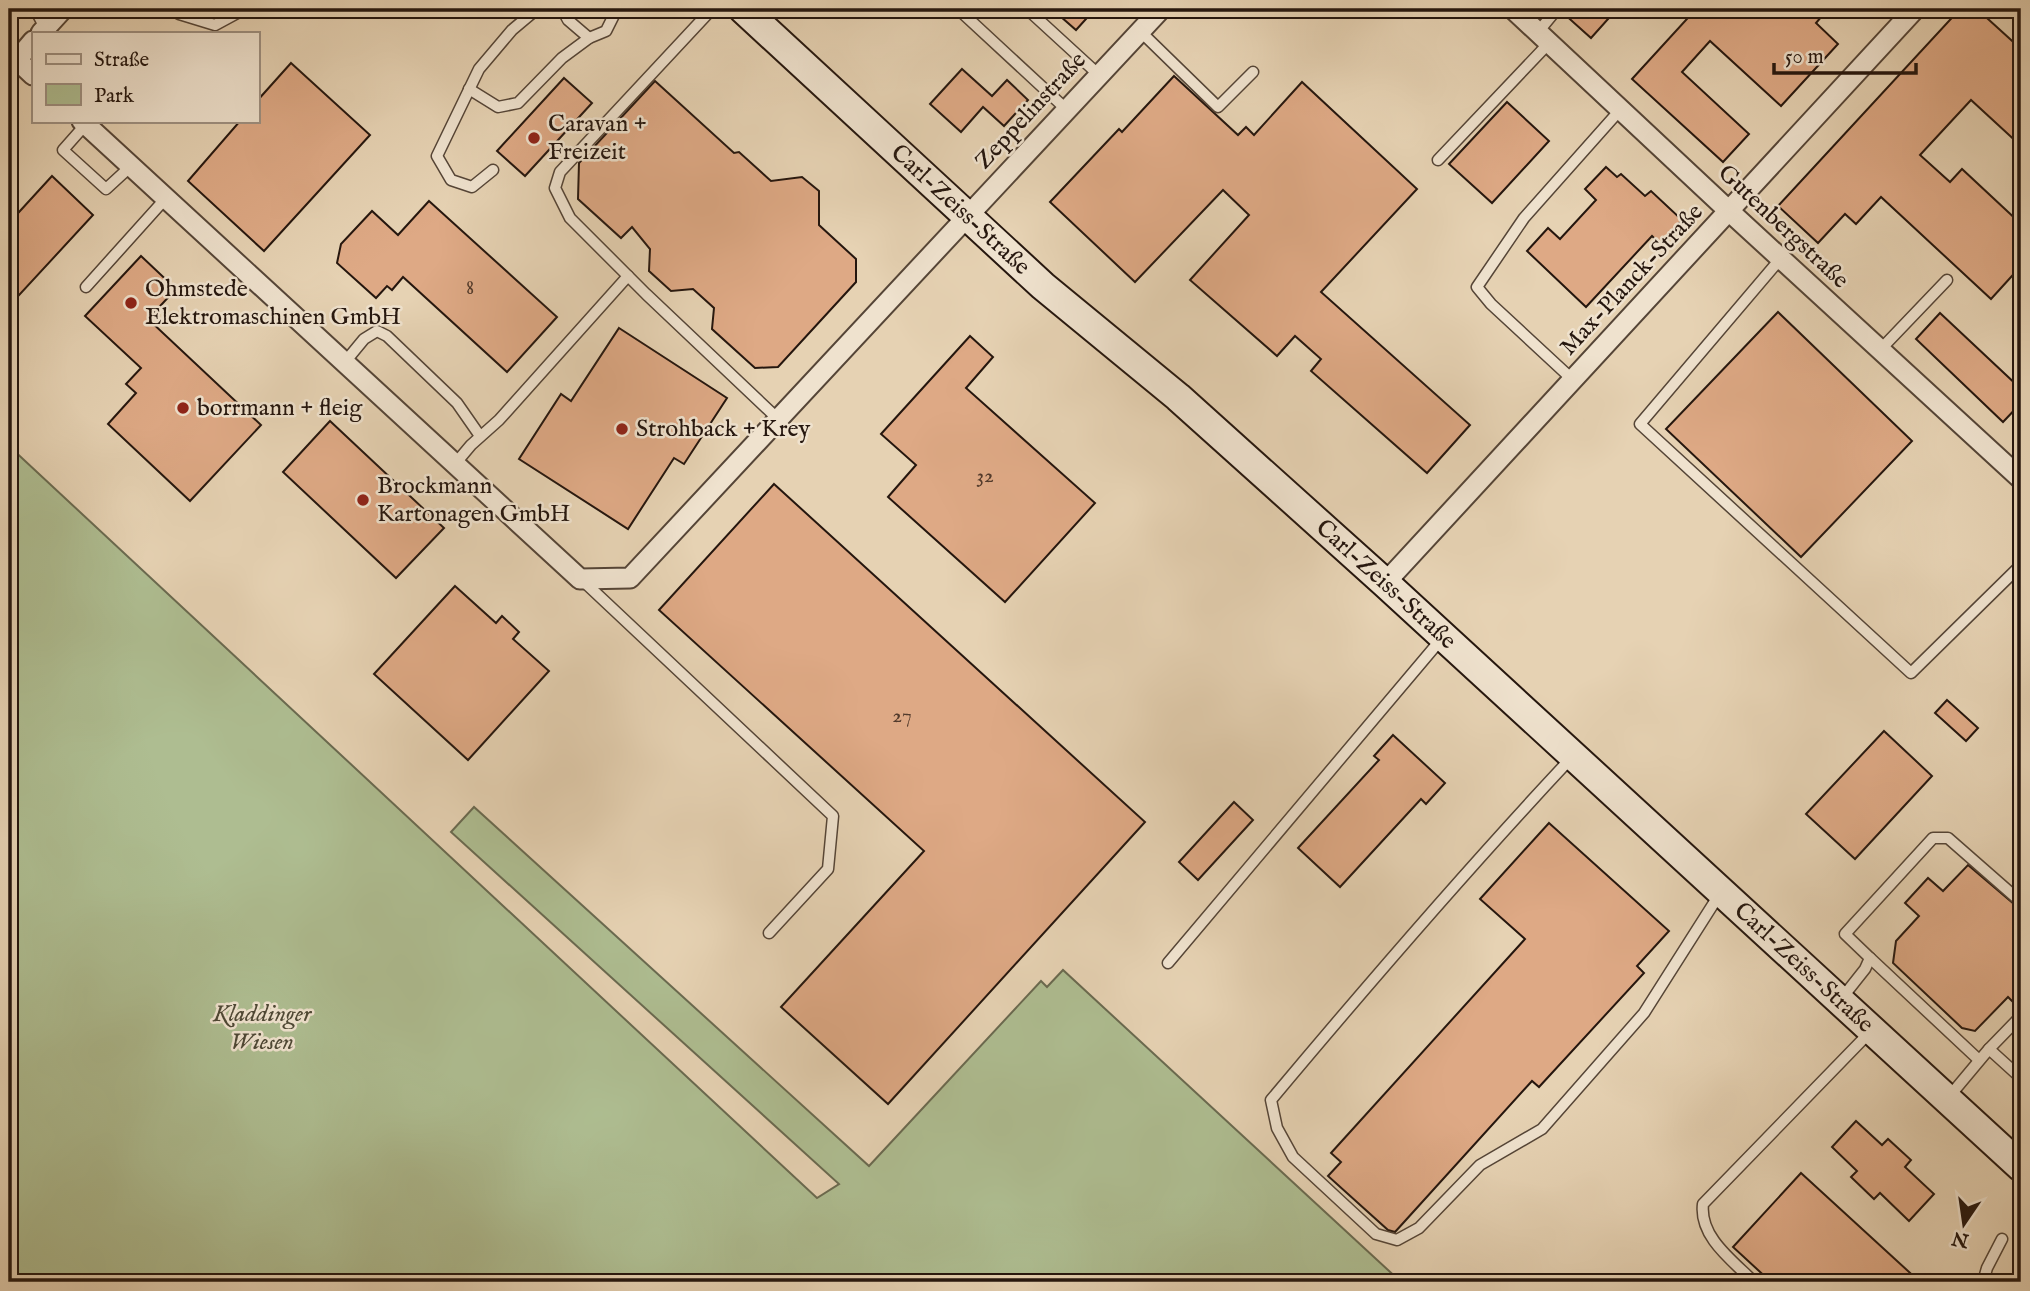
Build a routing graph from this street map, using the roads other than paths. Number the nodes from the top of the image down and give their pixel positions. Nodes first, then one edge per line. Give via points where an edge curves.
1 (35, 9) edge
2 (63, 9) edge
3 (172, 9) edge
4 (241, 9) edge
5 (537, 9) edge
6 (562, 9) edge
7 (617, 9) edge
8 (712, 9) edge
9 (743, 9) edge
10 (958, 9) edge
11 (1027, 9) edge
12 (1161, 9) edge
13 (1513, 9) edge
14 (1557, 9) edge
15 (1915, 9) edge
16 (1140, 31) junction
17 (40, 32) edge
18 (42, 32) edge
19 (1543, 37) junction
20 (589, 38) junction
21 (32, 43) edge
22 (1253, 72) dead end
23 (32, 74) edge
24 (1099, 75) junction
25 (470, 89) junction
26 (1066, 109) junction
27 (1620, 110) junction
28 (84, 122) edge
29 (1438, 160) dead end
30 (131, 166) junction
31 (493, 170) dead end
32 (166, 198) junction
33 (1729, 211) junction
34 (965, 216) junction
35 (1781, 258) junction
36 (628, 276) junction
37 (1947, 280) dead end
38 (86, 287) dead end
39 (1880, 350) junction
40 (345, 362) junction
41 (1573, 380) junction
42 (778, 419) junction
43 (480, 436) junction
44 (455, 464) junction
45 (2021, 479) edge
46 (2021, 565) edge
47 (580, 579) junction
48 (1385, 583) junction
49 (1443, 637) junction
50 (1573, 756) junction
51 (1721, 893) junction
52 (2021, 902) edge
53 (769, 933) dead end
54 (1870, 958) junction
55 (1168, 963) dead end
56 (1839, 1001) junction
57 (2021, 1016) edge
58 (1871, 1031) junction
59 (1989, 1049) junction
60 (1979, 1060) junction
61 (2021, 1079) edge
62 (1947, 1100) junction
63 (2021, 1167) edge
64 (2002, 1239) dead end
65 (1754, 1282) edge
66 (1983, 1282) edge

1 - 17 lane
2 - 18 street
3 - 4 lane via 215,26
5 - 25 lane via 479,69
6 - 20 lane
7 - 20 lane via 606,31
8 - 36 lane via 559,172 555,188 570,218
9 - 34 main road, Carl-Zeiss-Straße
10 - 26 lane
11 - 24 lane
12 - 16 street, Zeppelinstraße
13 - 19 street, Gutenbergstraße
14 - 19 lane
15 - 33 street, Max-Planck-Straße
16 - 22 lane via 1218,107
16 - 24 street, Zeppelinstraße
19 - 27 street, Gutenbergstraße
19 - 29 lane
20 - 25 lane via 518,103 498,107
21 - 23 street via 16,60
24 - 26 street, Zeppelinstraße
25 - 31 lane via 438,156 451,180 472,187
26 - 34 street, Zeppelinstraße
27 - 33 street, Gutenbergstraße
27 - 41 lane via 1524,218 1477,287
28 - 30 street
28 - 30 lane via 63,150 106,189
30 - 32 street
32 - 38 lane
32 - 40 street
33 - 35 street, Gutenbergstraße
33 - 41 street, Max-Planck-Straße
34 - 42 street, Zeppelinstraße
34 - 48 main road, Carl-Zeiss-Straße via 1178,397
35 - 39 street, Gutenbergstraße
35 - 46 lane via 1640,424 1911,673
36 - 42 lane
36 - 43 lane
37 - 39 lane
39 - 45 street, Gutenbergstraße
40 - 43 lane via 364,339 377,331 387,336 457,403
40 - 44 street
41 - 48 street, Max-Planck-Straße
42 - 47 street, Zeppelinstraße via 630,579
43 - 44 lane
44 - 47 street
47 - 53 lane via 833,816 828,869
48 - 49 main road, Carl-Zeiss-Straße
49 - 50 main road, Carl-Zeiss-Straße
49 - 55 lane
50 - 51 main road, Carl-Zeiss-Straße
50 - 51 lane via 1493,841 1271,1100 1277,1128 1293,1157 1320,1184 1376,1234 1397,1240 1419,1228 1480,1165 1542,1129 1644,1013
51 - 56 main road, Carl-Zeiss-Straße
52 - 54 lane via 1948,838 1933,838 1845,934
54 - 56 lane
54 - 60 lane
56 - 58 main road, Carl-Zeiss-Straße
57 - 59 lane
58 - 62 main road, Carl-Zeiss-Straße
58 - 65 lane via 1703,1204 1707,1231
59 - 60 lane
59 - 61 lane
60 - 62 lane
62 - 63 main road, Carl-Zeiss-Straße
64 - 66 lane

